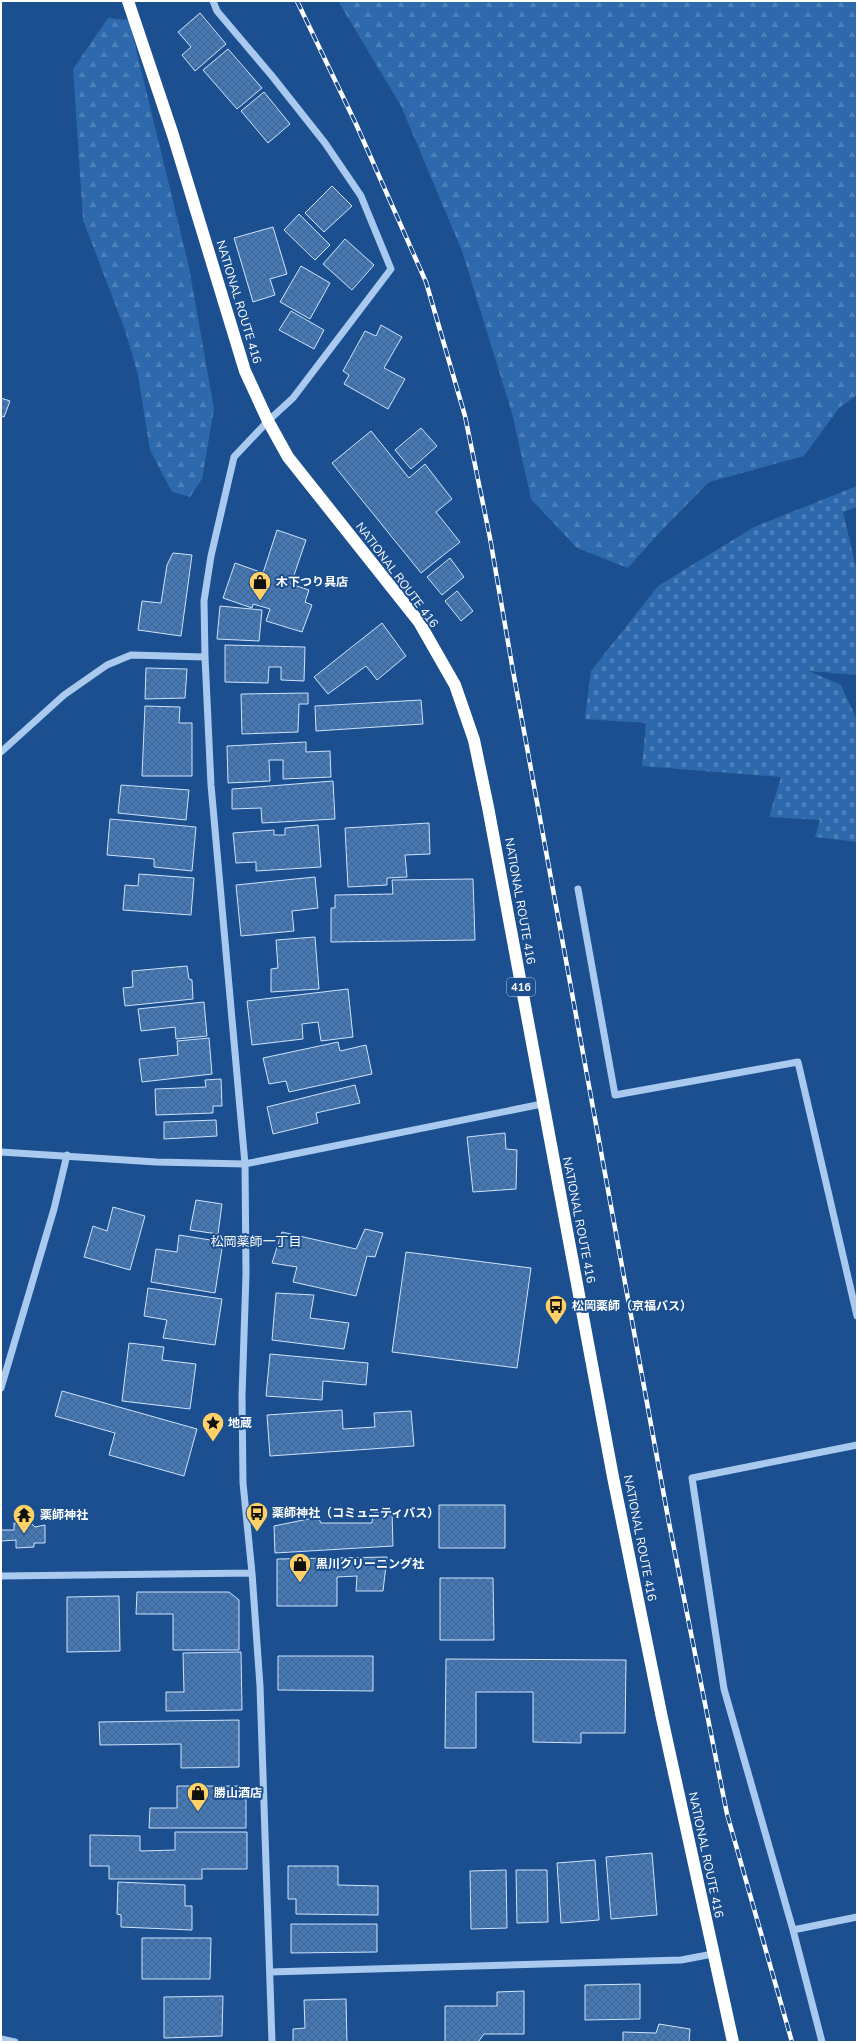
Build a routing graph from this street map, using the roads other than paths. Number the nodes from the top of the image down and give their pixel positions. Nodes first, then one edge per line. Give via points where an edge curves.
1 (128, 1) edge
2 (212, 1) edge
3 (268, 421) junction
4 (205, 657) junction
5 (1, 752) edge
6 (578, 889) dead end
7 (542, 1104) junction
8 (1, 1152) edge
9 (68, 1155) junction
10 (245, 1164) junction
11 (857, 1316) edge
12 (1, 1388) edge
13 (857, 1445) edge
14 (252, 1573) junction
15 (1, 1576) edge
16 (857, 1917) edge
17 (793, 1930) junction
18 (714, 1954) junction
19 (270, 1972) junction
20 (1, 2039) edge
21 (15, 2042) edge
22 (272, 2042) edge
23 (733, 2042) edge
24 (822, 2042) edge

1 - 3 highway, NATIONAL ROUTE 416 / 416 via 173,135 245,371
2 - 3 street via 217,11 325,143 361,196 391,269 293,398
3 - 4 street via 234,457 204,601
3 - 7 highway, NATIONAL ROUTE 416 / 416 via 288,457 306,481 419,622 455,685 474,740 488,807
4 - 5 street via 131,655 107,665 64,695
4 - 10 street via 211,785
6 - 11 street via 615,1095 798,1062
7 - 10 street
7 - 18 highway, NATIONAL ROUTE 416 / 416 via 613,1477
8 - 9 street
9 - 10 street via 156,1162
9 - 12 street
10 - 14 street via 246,1274 242,1420 244,1483
13 - 17 street via 692,1478 724,1689
14 - 15 street
14 - 19 street via 260,1686
16 - 17 street
17 - 24 street
18 - 19 street via 681,1960
18 - 23 highway, NATIONAL ROUTE 416 / 416
19 - 22 street
20 - 21 street

